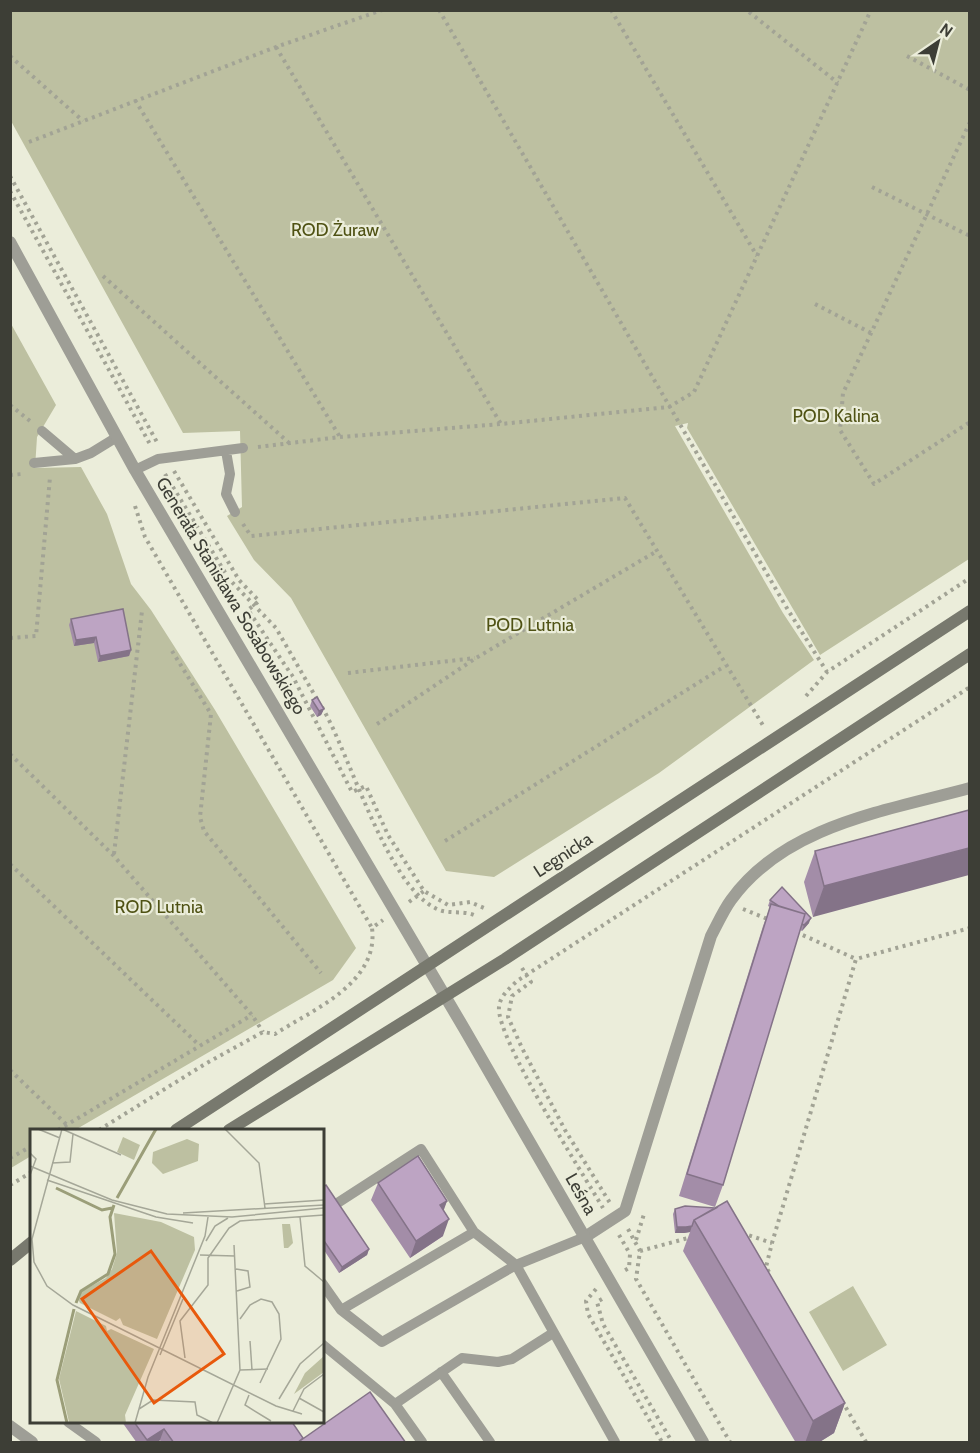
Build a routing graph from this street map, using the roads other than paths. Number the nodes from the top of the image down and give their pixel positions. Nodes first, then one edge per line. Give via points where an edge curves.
1 (10, 242) edge
2 (42, 431) road end
3 (117, 436) junction
4 (243, 448) road end
5 (226, 451) junction
6 (75, 459) junction
7 (32, 468) road end
8 (135, 470) junction
9 (235, 512) road end
10 (969, 610) edge
11 (969, 654) edge
12 (969, 788) edge
13 (427, 965) junction
14 (446, 997) junction
15 (179, 1129) edge
16 (232, 1129) edge
17 (324, 1212) edge
18 (474, 1232) junction
19 (585, 1237) junction
20 (30, 1244) edge
21 (30, 1252) edge
22 (10, 1262) edge
23 (516, 1265) junction
24 (324, 1286) edge
25 (341, 1310) junction
26 (553, 1333) junction
27 (324, 1346) edge
28 (441, 1372) junction
29 (395, 1404) junction
30 (69, 1423) edge
31 (10, 1426) edge
32 (32, 1443) edge
33 (96, 1443) edge
34 (422, 1443) edge
35 (490, 1443) edge
36 (615, 1443) edge
37 (703, 1443) edge

1 - 3 street, Generała Stanisława Sosabowskiego
2 - 6 lane
3 - 6 lane
3 - 8 street, Generała Stanisława Sosabowskiego
4 - 5 lane
5 - 8 lane via 162,458
5 - 9 lane via 230,474 226,494
6 - 7 lane
8 - 13 street, Generała Stanisława Sosabowskiego
10 - 13 main road, Legnicka
11 - 14 main road
12 - 19 street via 826,828 789,848 754,875 731,900 711,936 625,1210
13 - 14 street, Leśna
13 - 15 main road, Legnicka
14 - 16 main road
14 - 19 street, Leśna
17 - 18 lane via 421,1149
18 - 23 lane
18 - 25 lane
19 - 23 lane
19 - 37 street, Leśna
20 - 22 main road
21 - 22 main road
23 - 25 lane via 382,1342
23 - 26 lane
24 - 25 lane
26 - 28 lane via 512,1359 498,1362 462,1358
26 - 36 lane
27 - 29 lane
28 - 29 lane
28 - 35 lane
29 - 34 lane
30 - 33 lane
31 - 32 street

